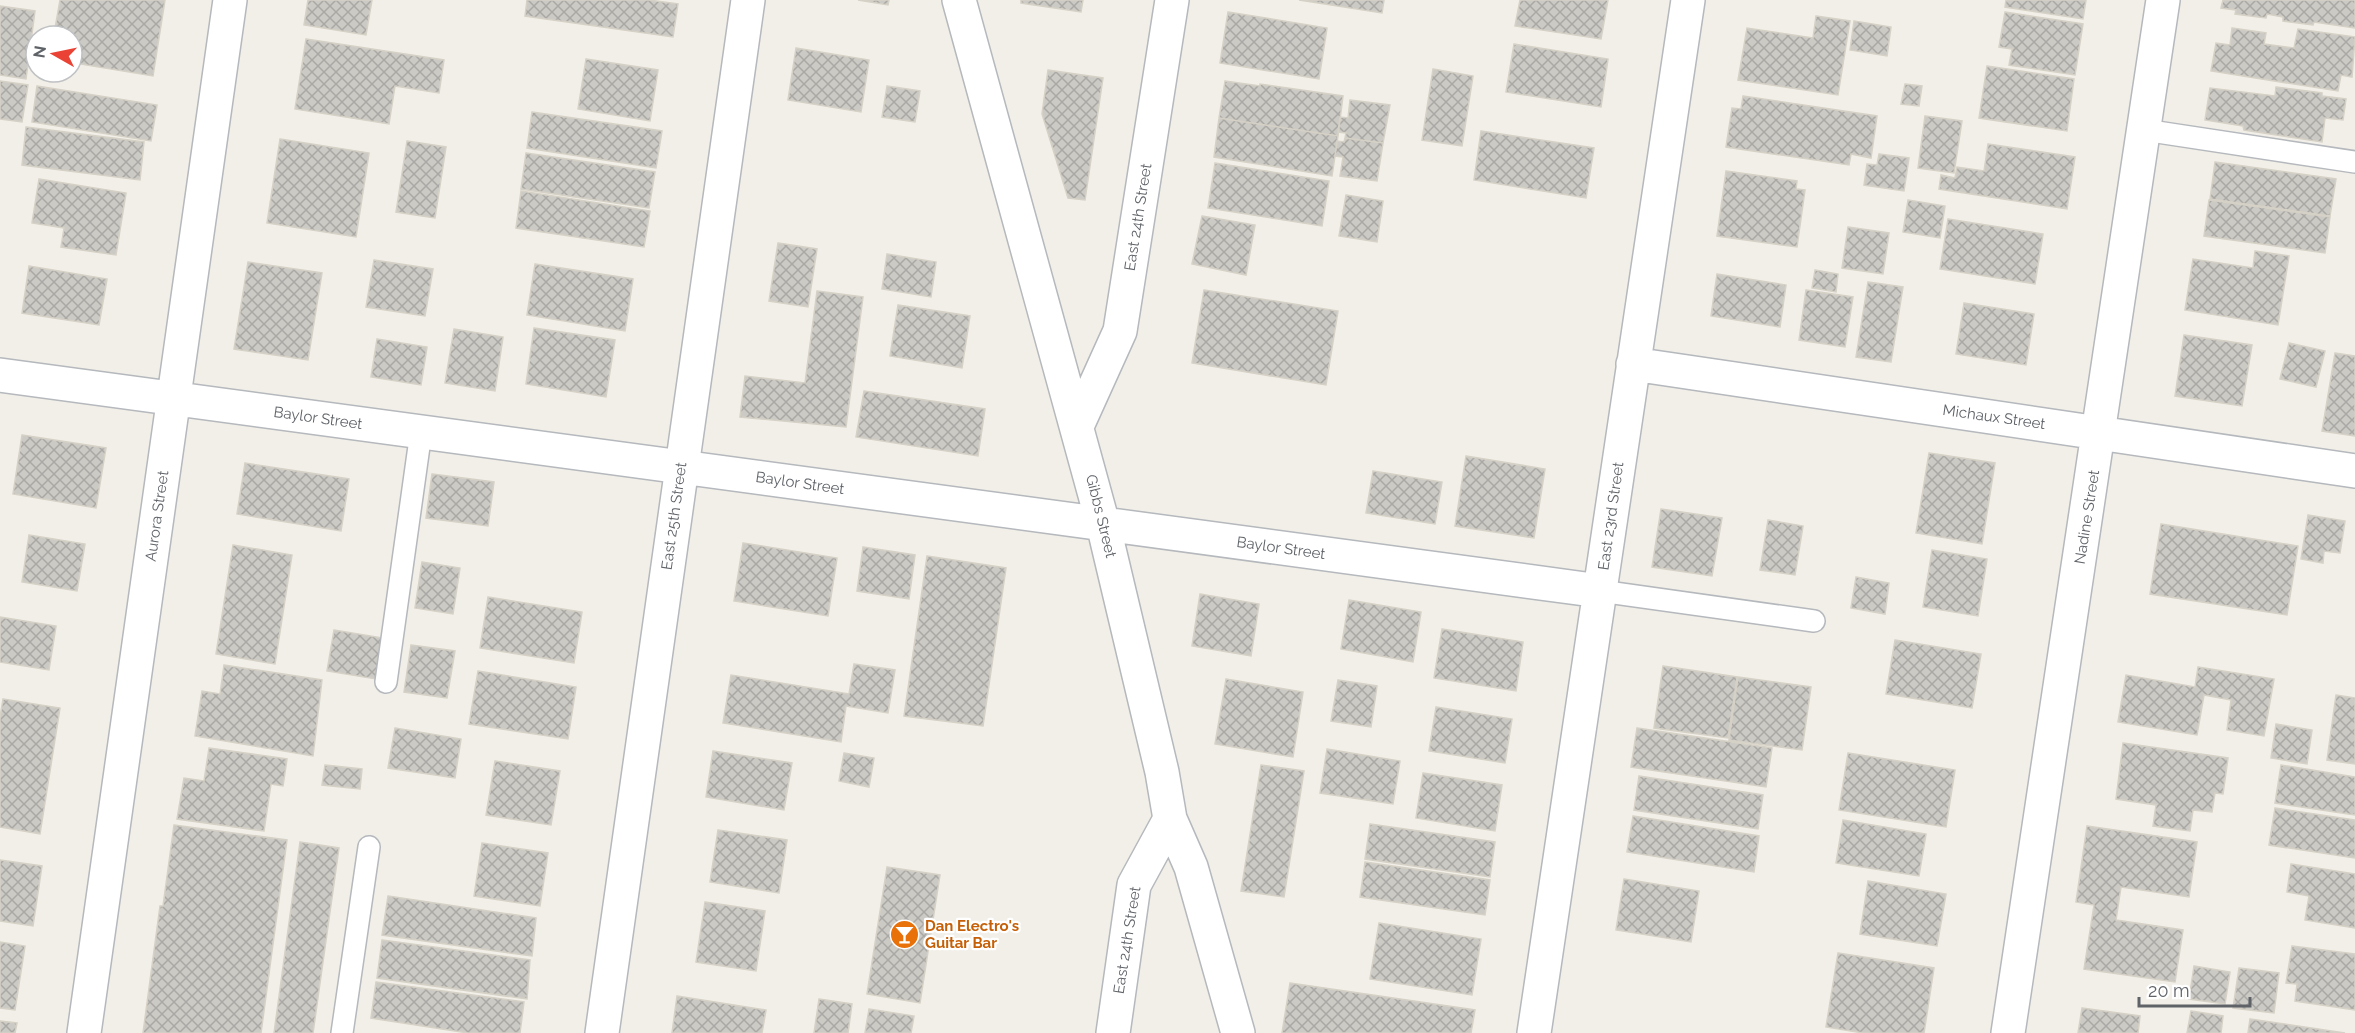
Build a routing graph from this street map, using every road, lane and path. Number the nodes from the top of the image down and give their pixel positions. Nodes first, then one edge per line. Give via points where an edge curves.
1 (230, 0) edge
2 (748, 0) edge
3 (959, 0) edge
4 (1172, 0) edge
5 (1688, 0) edge
6 (2163, 0) edge
7 (2144, 130) junction
8 (2355, 162) edge
9 (1633, 364) junction
10 (0, 375) edge
11 (173, 398) junction
12 (1077, 426) junction
13 (421, 432) junction
14 (2099, 433) junction
15 (681, 467) junction
16 (2355, 471) edge
17 (1103, 524) junction
18 (1600, 591) junction
19 (1815, 621) dead end
20 (386, 682) dead end
21 (1170, 819) junction
22 (369, 847) dead end
23 (84, 1033) edge
24 (342, 1033) edge
25 (602, 1033) edge
26 (1113, 1033) edge
27 (1238, 1033) edge
28 (1534, 1033) edge
29 (2008, 1033) edge

1 - 11 street, Aurora Street
2 - 15 street, East 25th Street
3 - 12 street, Gibbs Street
4 - 12 street, East 24th Street via 1120,332
5 - 9 street, East 23rd Street
6 - 7 street, Nadine Street
7 - 8 lane
7 - 14 street, Nadine Street
9 - 14 street, Michaux Street
9 - 18 street, East 23rd Street
10 - 11 street, Baylor Street
11 - 13 street, Baylor Street
11 - 23 street, Aurora Street
12 - 17 street, Gibbs Street
13 - 15 street, Baylor Street
13 - 20 lane
14 - 16 street, Michaux Street
14 - 29 street, Nadine Street
15 - 17 street, Baylor Street
15 - 25 street, East 25th Street
17 - 18 street, Baylor Street
17 - 21 street, Gibbs Street
18 - 19 lane
18 - 28 street, East 23rd Street
21 - 26 street, East 24th Street via 1134,885
21 - 27 street, Gibbs Street via 1191,867
22 - 24 lane

